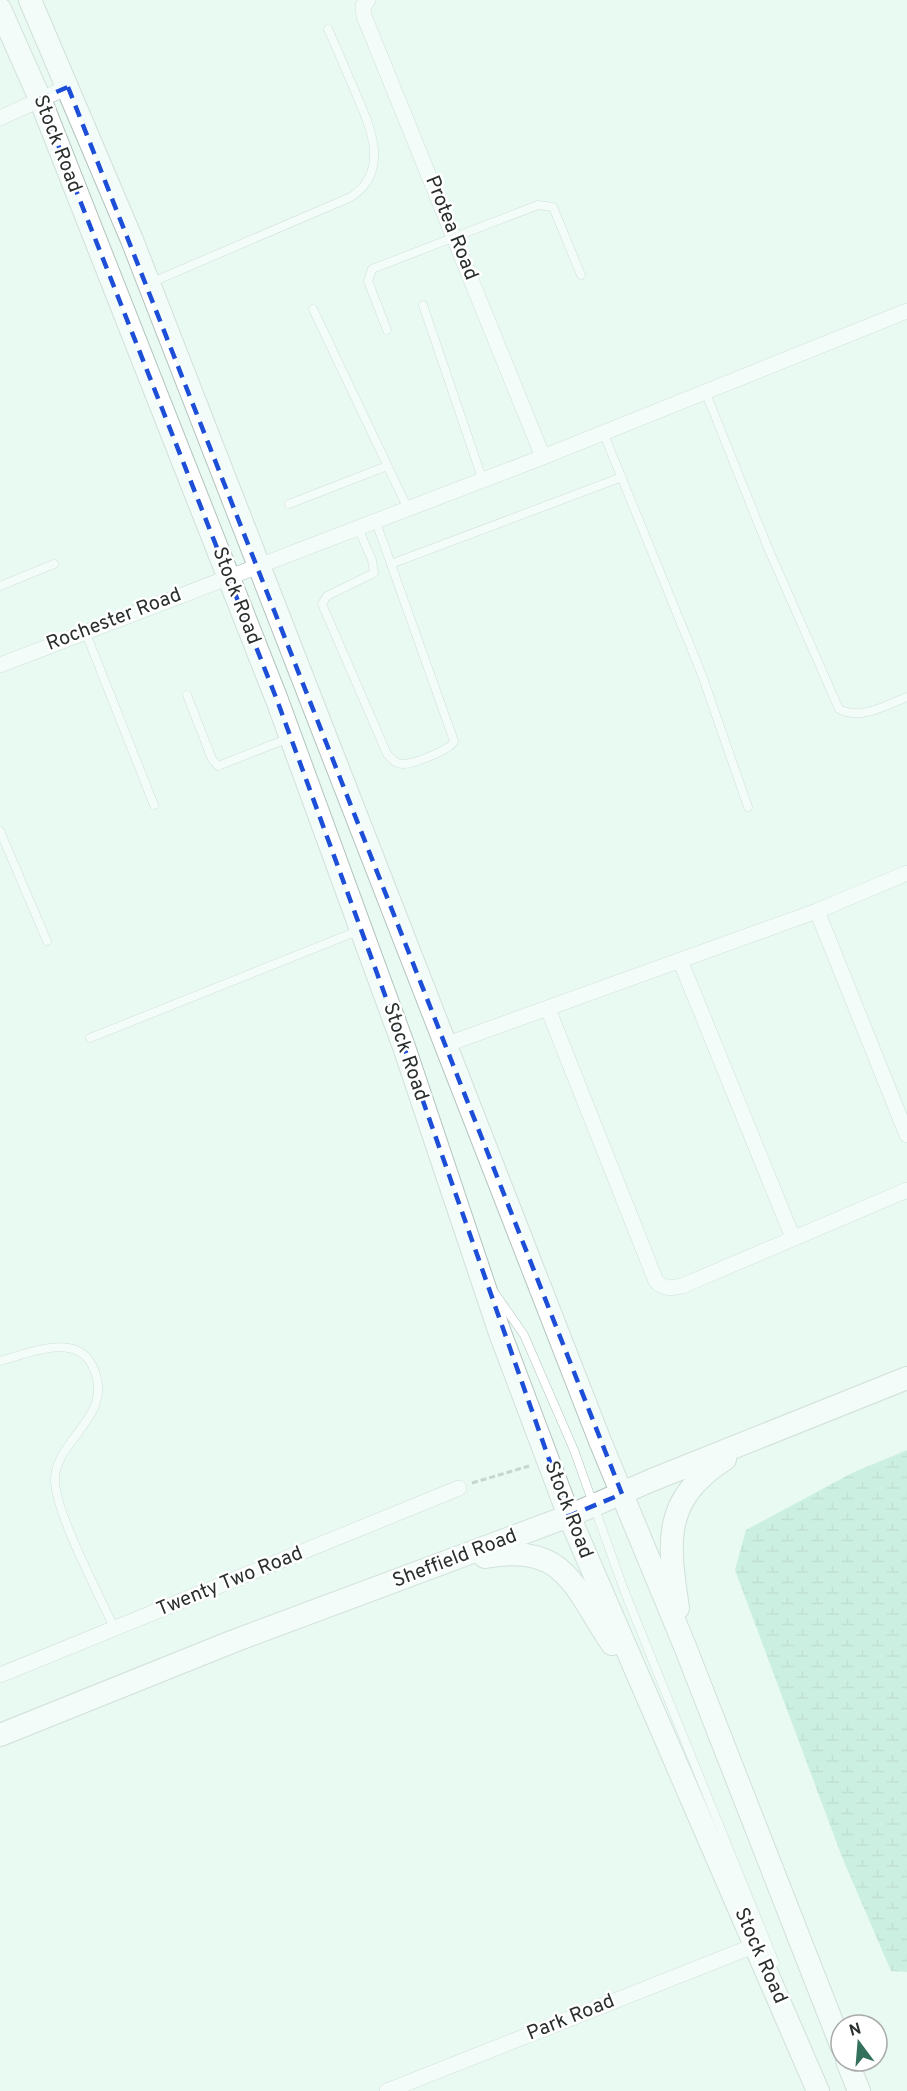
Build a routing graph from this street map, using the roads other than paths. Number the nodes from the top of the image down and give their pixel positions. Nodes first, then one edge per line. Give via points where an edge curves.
1 (30, 0) edge
2 (368, 0) edge
3 (0, 9) edge
4 (328, 29) dead end
5 (68, 87) junction
6 (40, 99) junction
7 (0, 118) edge
8 (456, 237) junction
9 (581, 275) dead end
10 (148, 283) junction
11 (423, 305) dead end
12 (313, 309) dead end
13 (907, 311) edge
14 (387, 330) dead end
15 (705, 391) junction
16 (603, 432) junction
17 (543, 457) junction
18 (387, 466) junction
19 (622, 477) junction
20 (483, 481) junction
21 (289, 504) dead end
22 (408, 509) junction
23 (376, 522) junction
24 (358, 528) junction
25 (54, 564) dead end
26 (391, 564) junction
27 (258, 565) junction
28 (228, 576) junction
29 (0, 586) edge
30 (85, 632) junction
31 (0, 665) edge
32 (187, 695) dead end
33 (907, 697) edge
34 (290, 738) junction
35 (154, 805) dead end
36 (748, 807) dead end
37 (0, 831) edge
38 (4, 854) edge
39 (907, 873) edge
40 (817, 911) junction
41 (361, 929) junction
42 (46, 941) dead end
43 (680, 960) junction
44 (548, 1009) junction
45 (90, 1038) dead end
46 (445, 1045) junction
47 (907, 1135) edge
48 (907, 1190) edge
49 (793, 1238) junction
50 (482, 1277) junction
51 (0, 1361) edge
52 (907, 1378) edge
53 (761, 1435) junction
54 (459, 1488) road end
55 (622, 1494) junction
56 (594, 1506) junction
57 (569, 1516) junction
58 (432, 1568) junction
59 (114, 1629) junction
60 (684, 1644) junction
61 (0, 1675) edge
62 (644, 1690) junction
63 (0, 1736) edge
64 (756, 1945) junction
65 (829, 2014) edge
66 (790, 2023) junction
67 (852, 2073) edge
68 (387, 2091) edge
69 (818, 2091) edge
70 (859, 2091) edge

1 - 5 main road, Stock Road
2 - 8 street, Protea Road via 363,6 364,16
3 - 6 main road, Stock Road
4 - 10 lane via 372,135 373,167 363,189
5 - 6 street
5 - 10 main road, Stock Road
6 - 7 street
6 - 28 main road, Stock Road
8 - 9 lane via 546,204 558,215
8 - 14 lane via 372,269 368,281
8 - 17 street, Protea Road
10 - 27 main road, Stock Road
11 - 20 lane
12 - 18 lane
13 - 15 street
15 - 16 street
15 - 33 lane via 839,709 863,714
16 - 17 street
16 - 19 lane
17 - 20 street
18 - 21 lane
18 - 22 lane
19 - 26 lane
19 - 36 lane via 702,675
20 - 22 street
22 - 23 street
23 - 24 street
23 - 26 lane
24 - 26 lane via 374,573 327,596 322,604 387,754 404,764 448,749 454,741
24 - 27 street
25 - 29 lane
27 - 28 street, Rochester Road
27 - 46 main road, Stock Road
28 - 30 street, Rochester Road
28 - 34 main road, Stock Road
30 - 31 street, Rochester Road
30 - 35 lane
32 - 34 lane via 218,766
34 - 41 main road, Stock Road
37 - 38 lane
38 - 42 lane
39 - 40 street
40 - 43 street
40 - 47 street
41 - 45 lane
41 - 50 main road, Stock Road
43 - 44 street
43 - 49 street
44 - 46 street
44 - 49 street via 661,1286 682,1286
46 - 55 main road, Stock Road
48 - 49 street
50 - 56 lane via 515,1318 528,1342
50 - 57 main road, Stock Road
51 - 59 lane via 65,1347 84,1355 95,1372 93,1414 69,1446 55,1478 64,1516
52 - 53 main road, Sheffield Road
53 - 55 main road, Sheffield Road
53 - 60 main road via 704,1473 676,1511 670,1551
54 - 59 street, Twenty Two Road
55 - 56 main road, Sheffield Road
55 - 60 main road, Stock Road
56 - 57 main road, Sheffield Road
56 - 66 lane via 778,1975
57 - 58 main road, Sheffield Road
57 - 62 main road, Stock Road
58 - 62 main road via 502,1554 545,1559 568,1574
58 - 63 main road, Sheffield Road via 234,1641
59 - 61 street, Twenty Two Road
60 - 65 main road, Stock Road
62 - 64 main road, Stock Road
64 - 66 main road, Stock Road
64 - 68 street, Park Road
66 - 69 main road, Stock Road
67 - 70 main road

